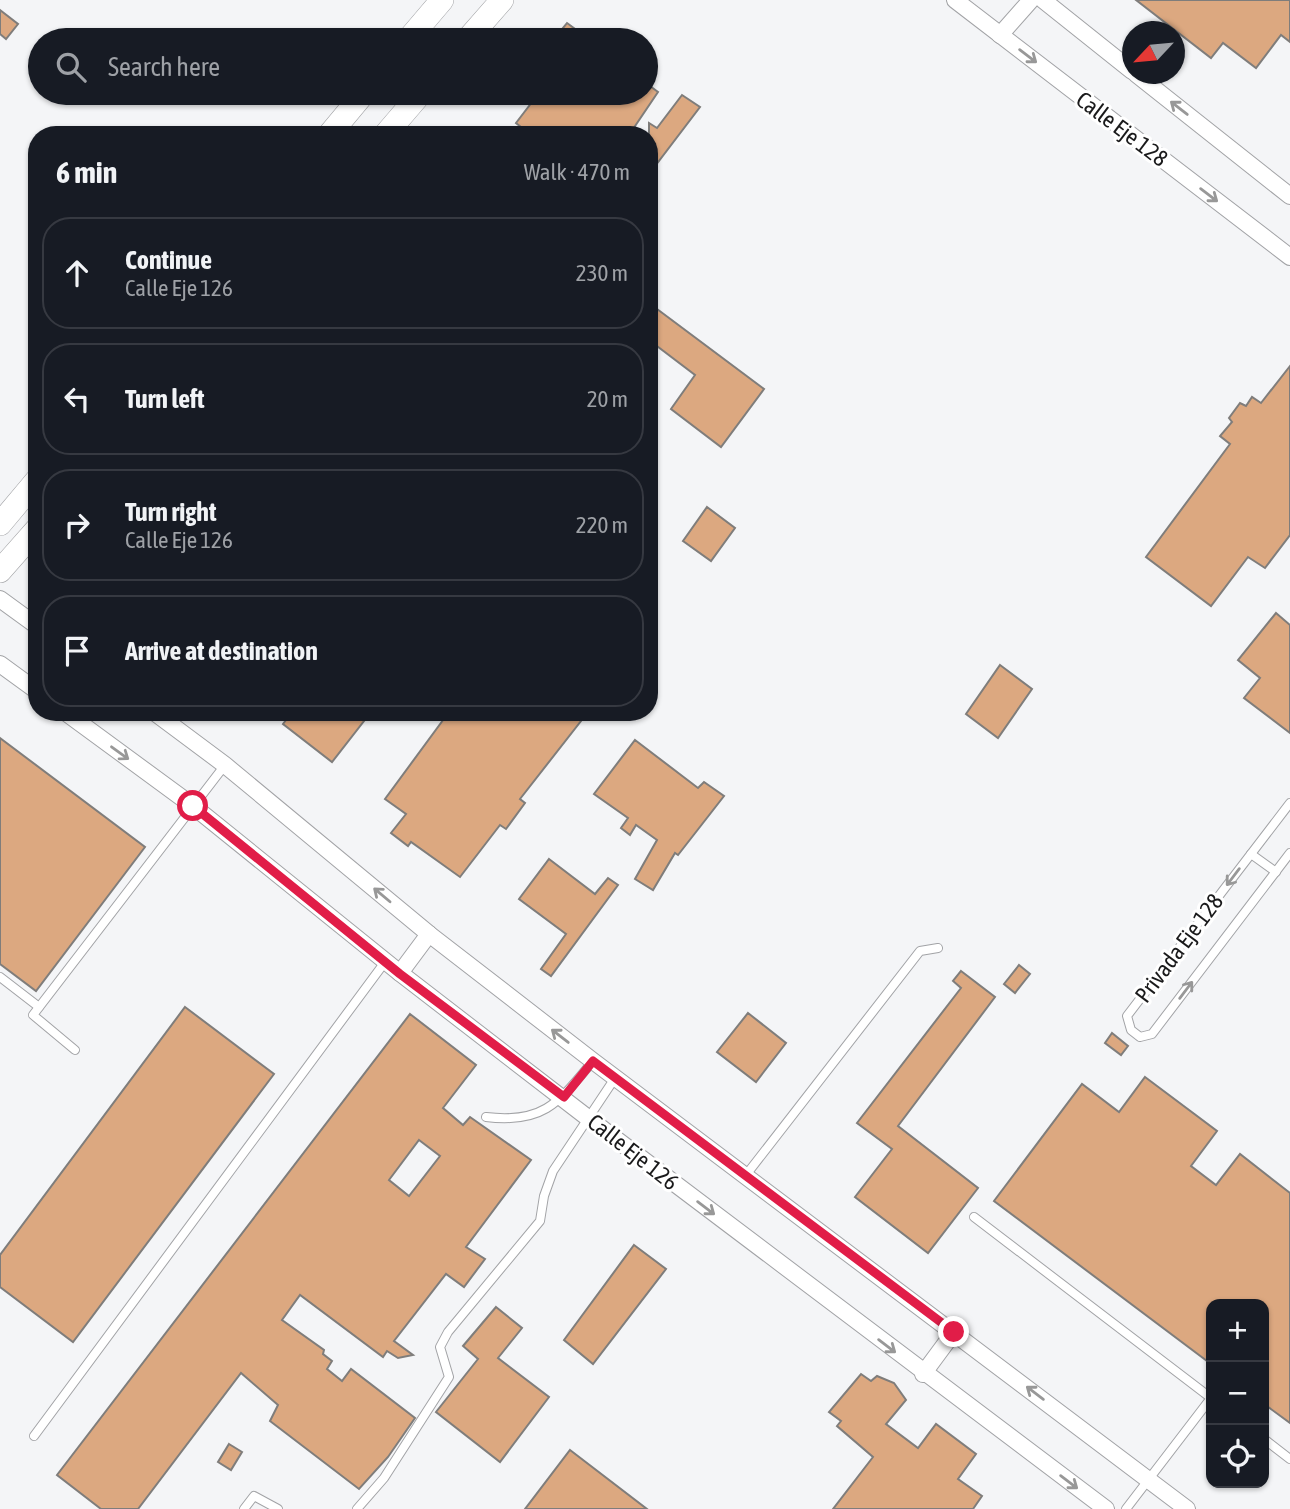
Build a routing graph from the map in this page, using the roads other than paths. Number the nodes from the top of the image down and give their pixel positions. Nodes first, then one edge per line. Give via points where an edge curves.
1 (442, 0) edge
2 (502, 0) edge
3 (955, 0) edge
4 (1031, 0) edge
5 (1043, 0) edge
6 (418, 28) edge
7 (478, 28) edge
8 (1000, 35) junction
9 (1122, 63) edge
10 (1149, 84) edge
11 (354, 105) edge
12 (411, 105) edge
13 (336, 126) edge
14 (393, 126) edge
15 (1290, 196) edge
16 (1290, 257) edge
17 (28, 491) edge
18 (0, 524) edge
19 (28, 539) edge
20 (0, 571) edge
21 (0, 598) edge
22 (28, 619) edge
23 (0, 664) edge
24 (28, 684) edge
25 (77, 721) edge
26 (166, 721) edge
27 (225, 765) junction
28 (1290, 803) edge
29 (193, 806) junction
30 (1290, 853) edge
31 (1251, 854) junction
32 (1276, 872) junction
33 (429, 934) junction
34 (937, 948) dead end
35 (385, 962) junction
36 (400, 974) junction
37 (0, 977) edge
38 (39, 1007) junction
39 (75, 1050) dead end
40 (593, 1061) junction
41 (615, 1077) junction
42 (564, 1097) junction
43 (486, 1116) dead end
44 (589, 1118) junction
45 (746, 1175) junction
46 (974, 1217) dead end
47 (954, 1332) junction
48 (923, 1374) junction
49 (1206, 1394) edge
50 (1206, 1405) edge
51 (34, 1436) dead end
52 (1269, 1443) edge
53 (1290, 1459) edge
54 (1149, 1479) junction
55 (244, 1509) edge
56 (278, 1509) edge
57 (357, 1509) edge
58 (1105, 1509) edge
59 (1126, 1509) edge
60 (1187, 1509) edge

1 - 6 main road
2 - 7 main road
3 - 8 street, Calle Eje 128
4 - 8 street
5 - 9 street
8 -> 16 street, Calle Eje 128
15 -> 10 street
11 - 13 main road
12 - 14 main road
17 - 18 main road
19 - 20 main road
21 - 22 street
23 - 24 street
25 -> 29 street, Calle Eje 126
26 - 27 street, Calle Eje 126
27 - 29 lane
33 -> 27 street, Calle Eje 126
28 - 31 lane, Privada Eje 128
29 - 35 street, Calle Eje 126
29 - 38 lane
30 - 32 lane, Privada Eje 128
31 - 32 lane
31 -> 32 lane, Privada Eje 128 via 1127,1016 1131,1030 1140,1037 1152,1034
33 - 36 street
40 -> 33 street, Calle Eje 126
34 - 45 lane via 920,951
35 - 36 street, Calle Eje 126
35 - 51 lane
36 - 42 street, Calle Eje 126
37 - 38 lane
38 - 39 lane via 33,1015
40 - 41 street, Calle Eje 126
40 - 42 lane
41 - 44 lane
41 - 45 street, Calle Eje 126
42 - 43 lane via 547,1110 507,1119
42 - 44 street, Calle Eje 126
44 -> 48 street, Calle Eje 126
44 - 57 lane via 553,1171 540,1221 447,1332 440,1347 449,1377 384,1478
45 - 47 street, Calle Eje 126
46 - 49 lane
47 - 48 street
54 -> 47 street, Calle Eje 126
48 -> 58 street, Calle Eje 126
50 - 54 lane
52 - 53 lane
54 - 59 lane
54 - 60 street, Calle Eje 126
55 - 56 lane via 254,1496

